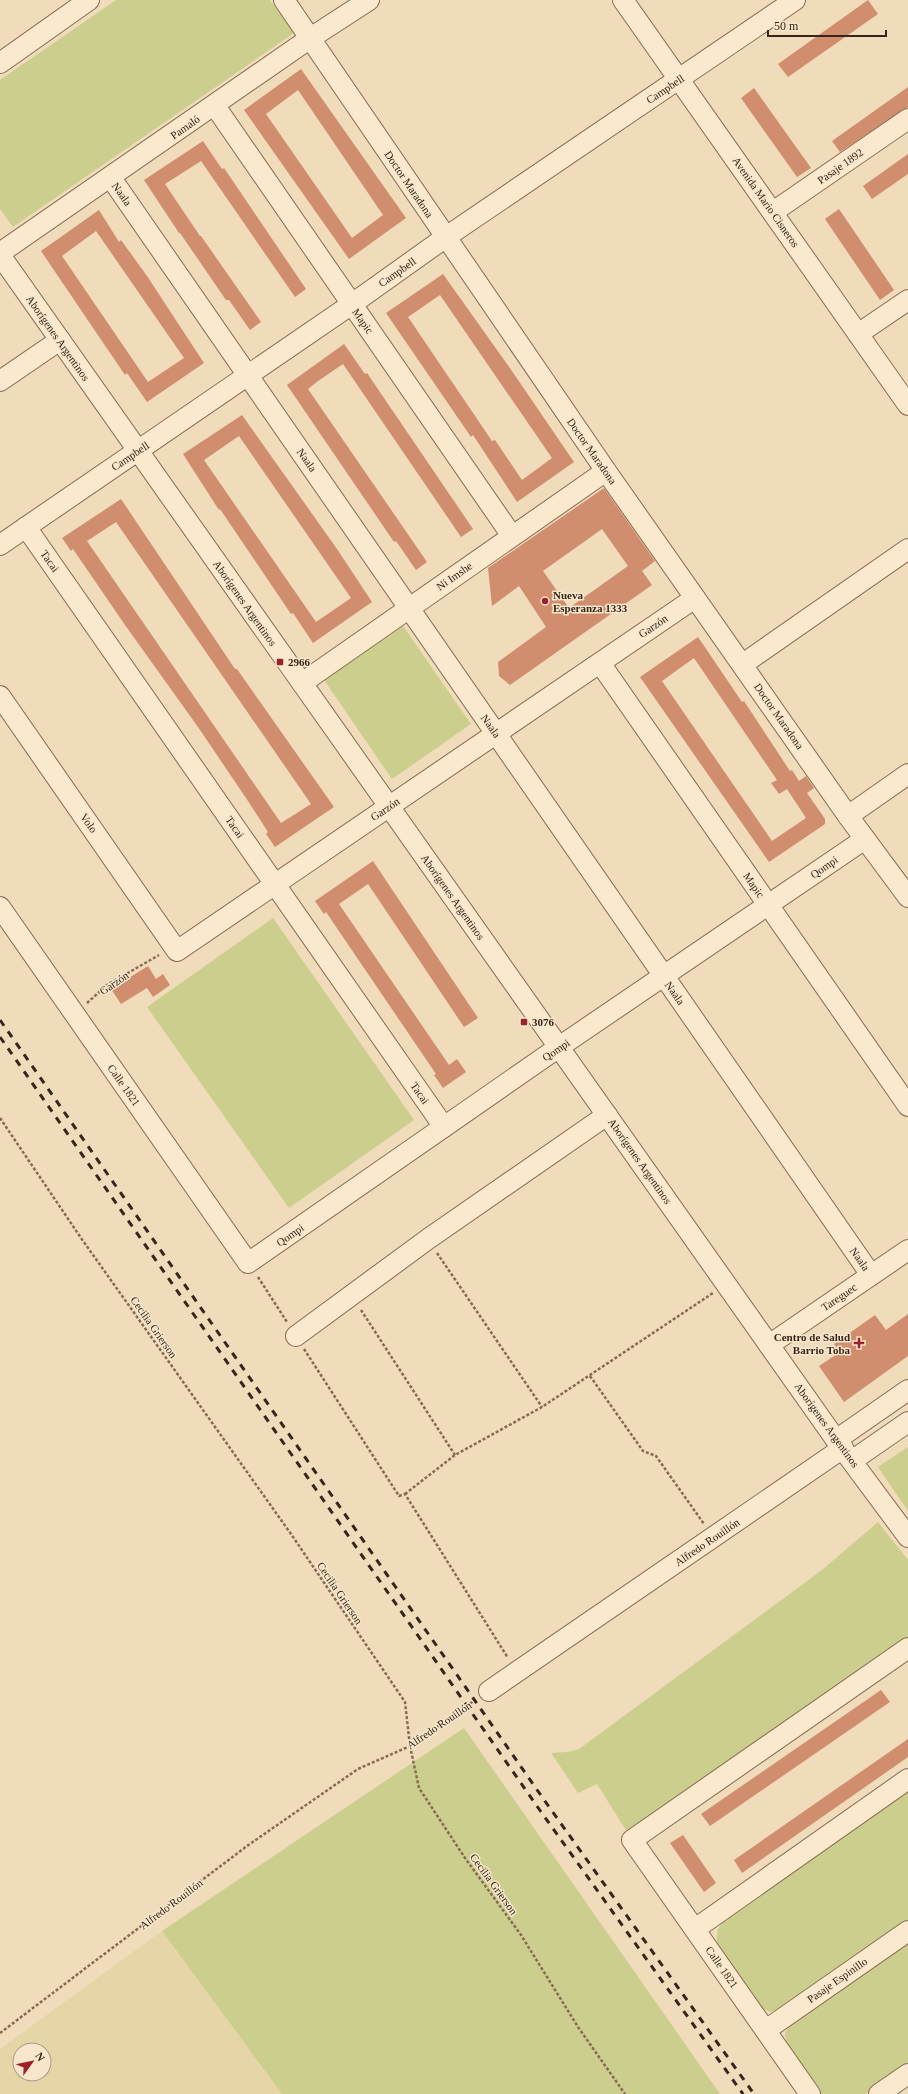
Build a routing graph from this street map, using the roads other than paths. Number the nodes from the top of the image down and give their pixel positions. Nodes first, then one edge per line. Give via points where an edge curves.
1 (89, 0) edge
2 (284, 0) edge
3 (369, 0) edge
4 (623, 0) edge
5 (795, 0) edge
6 (309, 39) junction
7 (0, 63) edge
8 (679, 80) junction
9 (215, 106) junction
10 (908, 119) edge
11 (111, 178) junction
12 (773, 212) junction
13 (446, 237) junction
14 (0, 254) edge
15 (908, 300) edge
16 (352, 304) junction
17 (858, 334) junction
18 (60, 340) junction
19 (248, 375) junction
20 (0, 381) edge
21 (908, 405) edge
22 (138, 451) junction
23 (606, 471) junction
24 (26, 527) junction
25 (512, 536) junction
26 (0, 545) edge
27 (908, 549) edge
28 (695, 598) junction
29 (409, 608) junction
30 (600, 663) junction
31 (743, 664) junction
32 (302, 683) junction
33 (0, 696) edge
34 (496, 734) junction
35 (908, 774) edge
36 (389, 806) junction
37 (848, 816) junction
38 (865, 839) junction
39 (275, 884) junction
40 (908, 897) edge
41 (768, 905) junction
42 (0, 907) edge
43 (177, 951) joint
44 (664, 977) junction
45 (559, 1047) junction
46 (908, 1106) edge
47 (607, 1115) junction
48 (444, 1128) junction
49 (908, 1250) edge
50 (248, 1264) joint
51 (871, 1275) junction
52 (296, 1336) road end
53 (769, 1345) junction
54 (908, 1390) edge
55 (908, 1422) edge
56 (844, 1449) junction
57 (908, 1537) edge
58 (908, 1648) edge
59 (489, 1691) road end
60 (908, 1779) edge
61 (695, 1929) junction
62 (908, 1931) edge
63 (766, 2030) junction
64 (908, 2074) edge
65 (810, 2094) edge
66 (879, 2094) edge

1 - 7 street
2 - 6 street, Doctor Maradona
3 - 6 street, Pamaló
4 - 8 street, Avenida Mario Cisneros
5 - 8 street, Campbell
6 - 9 street, Pamaló
6 - 13 street, Doctor Maradona
8 - 12 street, Avenida Mario Cisneros
8 - 13 street, Campbell
9 - 11 street, Pamaló
9 - 16 street, Mapic
10 - 12 street, Pasaje 1892
11 - 14 street, Pamaló
11 - 19 street, Naala
12 - 17 street, Avenida Mario Cisneros
13 - 16 street, Campbell
13 - 23 street, Doctor Maradona
14 - 18 street, Aborígenes Argentinos
15 - 17 street
16 - 19 street, Campbell
16 - 25 street, Mapic
17 - 21 street, Avenida Mario Cisneros
18 - 20 street
18 - 22 street, Aborígenes Argentinos
19 - 22 street, Campbell
19 - 29 street, Naala
22 - 24 street, Campbell
22 - 32 street, Aborígenes Argentinos
23 - 25 street, Ni Imshe
23 - 28 street, Doctor Maradona
24 - 26 street, Campbell
24 - 39 street, Tacai
25 - 29 street, Ni Imshe
27 - 31 street
28 - 30 street, Garzón
28 - 31 street, Doctor Maradona
29 - 32 street, Ni Imshe
29 - 34 street, Naala
30 - 34 street, Garzón
30 - 41 street, Mapic
31 - 37 street, Doctor Maradona
32 - 36 street, Aborígenes Argentinos
33 - 43 street, Volo
34 - 36 street, Garzón
34 - 44 street, Naala
35 - 37 street
36 - 39 street, Garzón
36 - 45 street, Aborígenes Argentinos
37 - 38 street, Doctor Maradona
38 - 40 street, Doctor Maradona
38 - 41 street, Qompi
39 - 43 street, Garzón
39 - 48 street, Tacai
41 - 44 street, Qompi
41 - 46 street, Mapic
42 - 50 street, Calle 1821
44 - 45 street, Qompi
44 - 51 street, Naala
45 - 47 street, Aborígenes Argentinos
45 - 48 street, Qompi
47 - 52 street
47 - 53 street, Aborígenes Argentinos
48 - 50 street, Qompi
49 - 51 street, Tareguec
51 - 53 street, Tareguec
53 - 56 street, Aborígenes Argentinos
54 - 56 street
55 - 56 street
56 - 57 street, Aborígenes Argentinos
56 - 59 street, Alfredo Rouillón
58 - 61 street, Calle 1821 via 632,1840
60 - 61 street
61 - 63 street, Calle 1821
62 - 63 street, Pasaje Espinillo
63 - 65 street, Calle 1821
64 - 66 street

